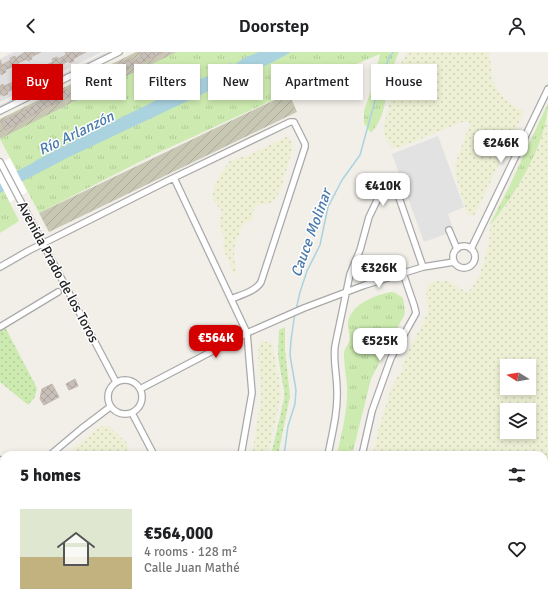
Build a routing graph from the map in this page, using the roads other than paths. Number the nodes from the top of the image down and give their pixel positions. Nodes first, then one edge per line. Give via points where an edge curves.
1 (119, 52) edge
2 (548, 89) edge
3 (0, 111) edge
4 (0, 163) edge
5 (174, 178) junction
6 (449, 230) dead end
7 (43, 244) junction
8 (457, 249) junction
9 (471, 249) junction
10 (454, 262) junction
11 (0, 267) edge
12 (423, 267) junction
13 (403, 273) junction
14 (346, 291) junction
15 (58, 292) dead end
16 (231, 299) junction
17 (0, 327) edge
18 (247, 333) junction
19 (116, 382) junction
20 (140, 389) junction
21 (110, 407) junction
22 (132, 413) junction
23 (55, 451) edge
24 (152, 451) edge
25 (243, 451) edge
26 (329, 451) edge
27 (363, 451) edge

1 - 3 street
2 - 9 street
4 - 7 street, Avenida Prado de los Toros
5 - 7 street
5 - 16 street
5 - 16 street via 290,122 295,123 305,144 261,282 255,289
6 - 8 street
7 - 11 street
7 - 19 street, Avenida Prado de los Toros
8 - 9 street via 464,246
8 - 10 street via 453,255
9 - 10 street via 475,258 472,265 462,269
10 - 12 street
12 - 13 street
12 - 14 street via 396,189 388,183 383,187 369,217
13 - 14 street
13 - 27 street via 416,313 391,358 372,411
14 - 18 street
14 - 26 street via 335,346 337,397
15 - 17 street
16 - 18 street
18 - 20 street
18 - 25 street via 252,394
19 - 20 street via 126,380 136,384
19 - 21 street via 108,392
20 - 22 street via 140,405
21 - 22 street via 118,413
21 - 23 street
22 - 24 street

